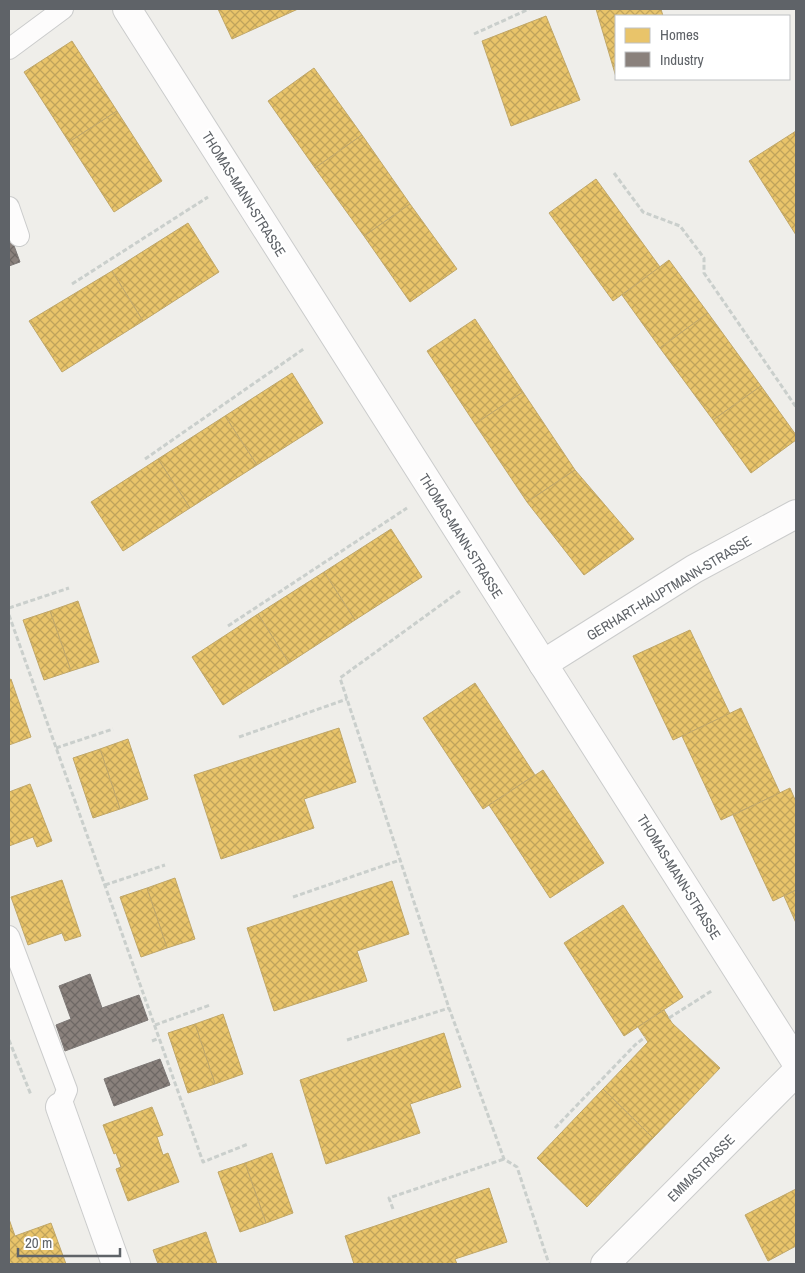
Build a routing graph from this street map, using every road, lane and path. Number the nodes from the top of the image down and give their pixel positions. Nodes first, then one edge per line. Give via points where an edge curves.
1 (63, 9) edge
2 (127, 9) edge
3 (529, 9) edge
4 (474, 34) dead end
5 (9, 49) edge
6 (614, 173) dead end
7 (235, 178) junction
8 (9, 207) edge
9 (19, 236) dead end
10 (72, 284) dead end
11 (332, 331) junction
12 (796, 407) edge
13 (145, 458) dead end
14 (433, 491) junction
15 (796, 514) edge
16 (485, 573) junction
17 (69, 588) dead end
18 (9, 608) edge
19 (9, 615) edge
20 (228, 626) dead end
21 (543, 664) junction
22 (347, 699) junction
23 (114, 728) dead end
24 (239, 737) dead end
25 (56, 748) junction
26 (400, 860) junction
27 (165, 865) dead end
28 (105, 885) junction
29 (293, 897) dead end
30 (9, 936) edge
31 (740, 973) junction
32 (210, 1005) dead end
33 (449, 1008) junction
34 (669, 1018) dead end
35 (155, 1025) junction
36 (645, 1037) dead end
37 (159, 1038) junction
38 (9, 1040) edge
39 (347, 1040) dead end
40 (152, 1042) dead end
41 (796, 1062) edge
42 (796, 1072) edge
43 (60, 1108) junction
44 (555, 1128) dead end
45 (248, 1144) dead end
46 (504, 1159) junction
47 (392, 1209) dead end
48 (116, 1264) edge
49 (549, 1264) edge
50 (605, 1264) edge

1 - 5 lane
2 - 7 street, THOMAS-MANN-STRASSE
3 - 4 path
6 - 12 path via 643,212 680,226 704,258 704,273
7 - 10 path
7 - 11 street, THOMAS-MANN-STRASSE
8 - 9 lane
11 - 13 path
11 - 14 street, THOMAS-MANN-STRASSE
14 - 16 street, THOMAS-MANN-STRASSE
14 - 20 path
15 - 21 street, GERHART-HAUPTMANN-STRASSE via 694,569
16 - 21 street, THOMAS-MANN-STRASSE
16 - 22 path via 340,678
17 - 18 path
19 - 25 path
21 - 31 street, THOMAS-MANN-STRASSE
22 - 24 path
22 - 26 path
23 - 25 path
25 - 28 path
26 - 29 path
26 - 33 path
27 - 28 path
28 - 35 path
30 - 43 lane via 66,1090
31 - 34 path
31 - 41 street, THOMAS-MANN-STRASSE
32 - 35 path
33 - 39 path
33 - 46 path
35 - 37 path
36 - 44 path
37 - 40 path
37 - 45 path via 203,1162
38 - 43 path via 32,1100
42 - 50 street, EMMASTRASSE
43 - 48 street
46 - 47 path via 389,1198
46 - 49 path via 517,1167

